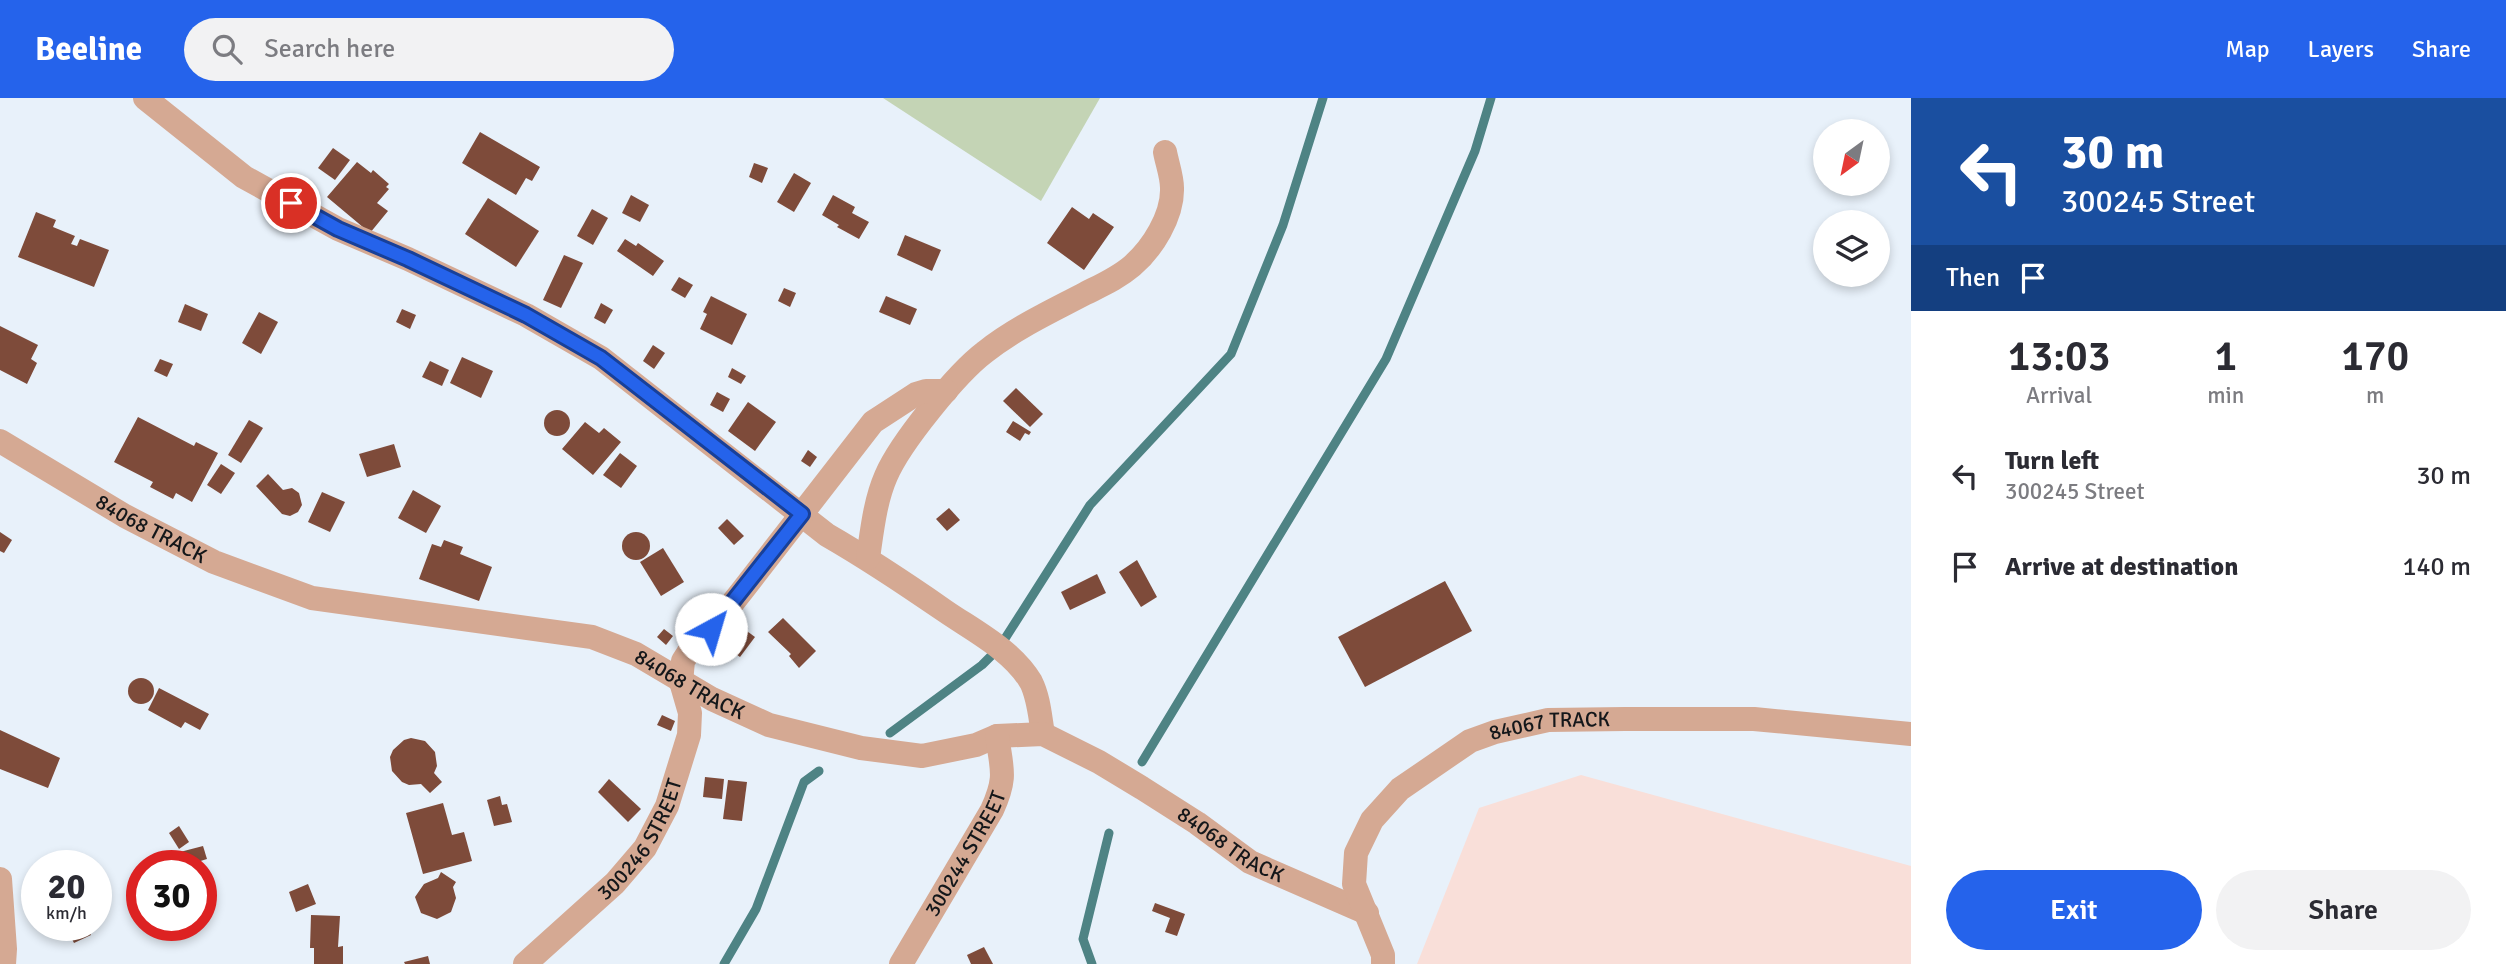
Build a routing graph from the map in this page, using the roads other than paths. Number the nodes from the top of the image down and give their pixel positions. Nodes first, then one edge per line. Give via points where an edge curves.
1 (145, 98) edge
2 (1165, 152) dead end
3 (946, 391) junction
4 (0, 441) edge
5 (802, 514) junction
6 (868, 558) junction
7 (681, 682) junction
8 (1043, 734) junction
9 (1911, 734) edge
10 (997, 736) junction
11 (0, 878) edge
12 (1367, 913) junction
13 (4, 964) edge
14 (525, 964) edge
15 (901, 964) edge
16 (1383, 964) edge

1 - 5 street via 244,177 338,229 526,315 601,358
2 - 3 street via 1172,188 1168,215 1132,266 984,352
3 - 5 street via 916,394 873,422
3 - 6 street via 886,475
4 - 7 street, 84068 TRACK via 125,516 214,562 312,598 592,637 636,654
5 - 6 street via 827,535
5 - 7 street via 692,647 683,661
6 - 8 street via 995,644 1020,667 1032,684
7 - 10 street, 84068 TRACK via 769,725 861,748 922,756
7 - 14 street, 300246 STREET via 690,713 689,735 667,806 645,848 615,883
8 - 10 street, 84068 TRACK
8 - 12 street, 84068 TRACK via 1142,788 1250,863
9 - 12 street, 84067 TRACK via 1754,719 1548,720 1495,732 1435,763 1400,789 1372,820 1356,853 1354,884
10 - 15 street, 300244 STREET via 1001,789
11 - 13 street
12 - 16 street, 84067 TRACK

